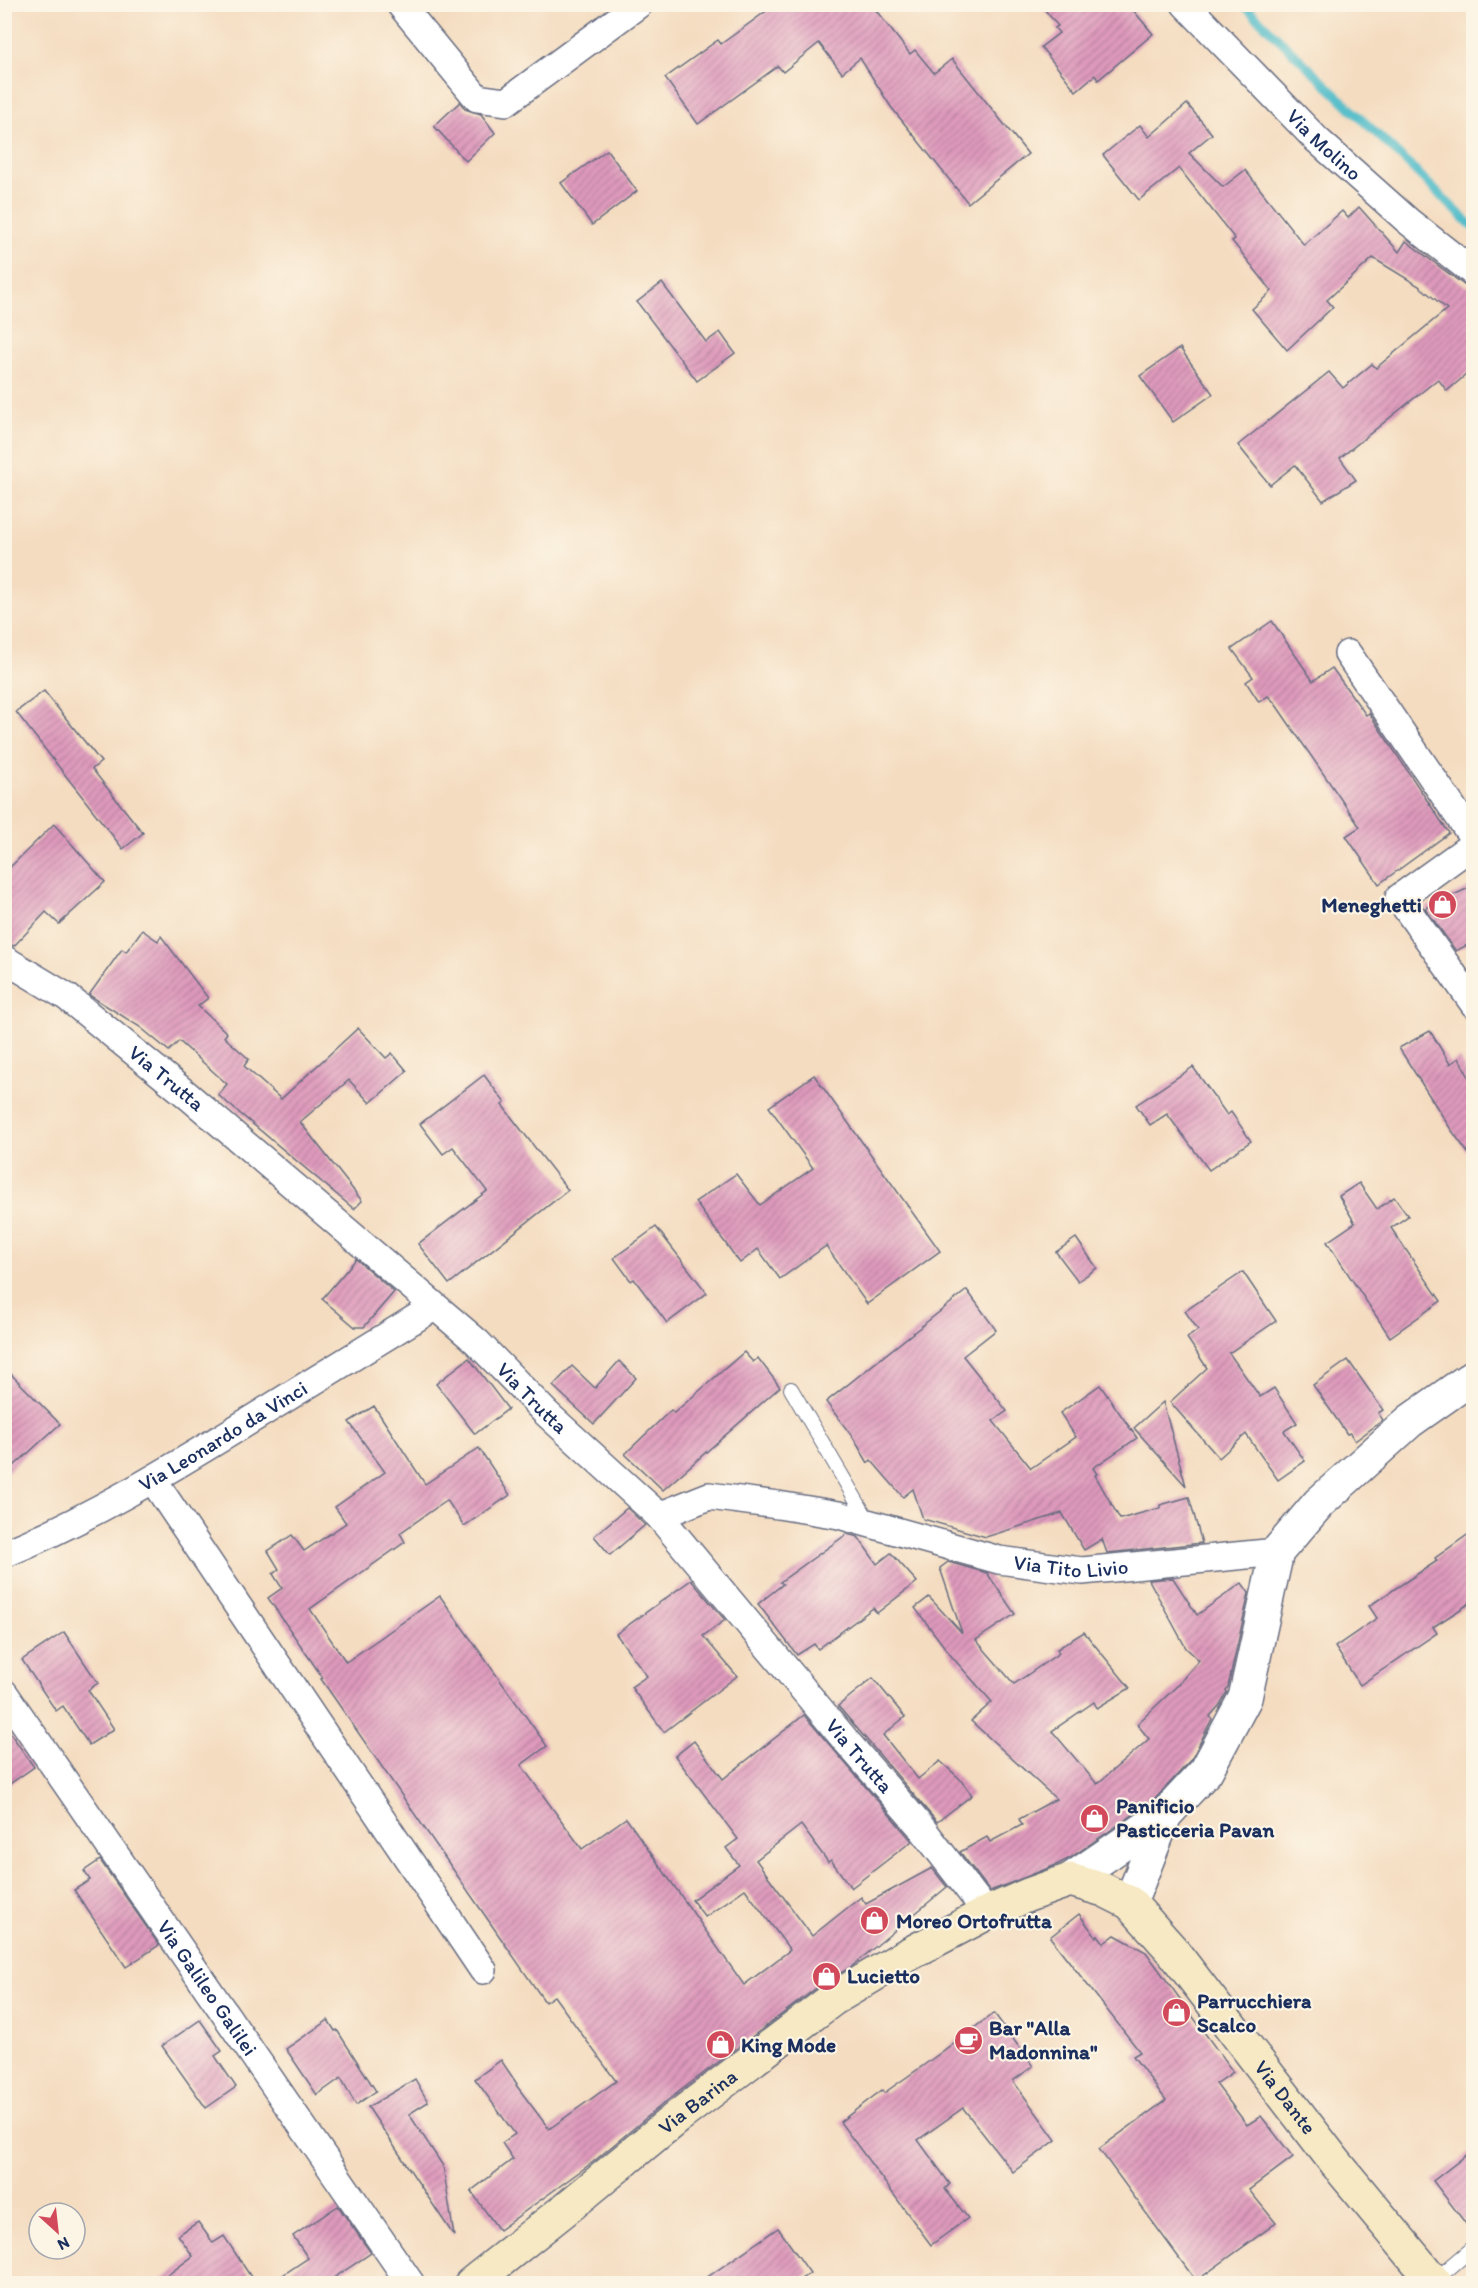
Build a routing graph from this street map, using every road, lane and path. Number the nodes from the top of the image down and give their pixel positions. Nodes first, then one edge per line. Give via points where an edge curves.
1 (400, 4) edge
2 (639, 4) edge
3 (1185, 4) edge
4 (1473, 273) edge
5 (1348, 654) dead end
6 (1473, 838) edge
7 (1473, 844) edge
8 (4, 959) edge
9 (1473, 1004) edge
10 (434, 1306) junction
11 (1473, 1376) edge
12 (791, 1389) dead end
13 (153, 1480) junction
14 (659, 1516) junction
15 (871, 1525) junction
16 (1276, 1552) junction
17 (4, 1554) edge
18 (4, 1693) edge
19 (1165, 1815) junction
20 (1070, 1880) junction
21 (1130, 1903) junction
22 (987, 1913) junction
23 (483, 1970) dead end
24 (1473, 2247) edge
25 (1435, 2282) edge
26 (411, 2283) edge
27 (471, 2283) edge

1 - 2 street via 477,98 506,102
3 - 4 street, Via Molino via 1316,139
5 - 6 street
7 - 9 street via 1399,898
8 - 10 street, Via Trutta via 76,1004
10 - 13 street, Via Leonardo da Vinci
10 - 14 street, Via Trutta via 477,1342 545,1412
11 - 16 street via 1402,1428 1319,1503
12 - 15 lane
13 - 17 street, Via Leonardo da Vinci via 90,1515
13 - 23 street
14 - 15 street, Via Tito Livio via 709,1496 828,1514
14 - 22 street, Via Trutta via 921,1827
15 - 16 street, Via Tito Livio via 999,1560 1082,1571
16 - 19 street via 1245,1698 1206,1771
18 - 26 street, Via Galileo Galilei
19 - 20 street
19 - 21 street
20 - 21 main road, Via Dante
20 - 22 main road, Via Barina
21 - 25 main road, Via Dante via 1172,1950 1335,2162
22 - 27 main road, Via Barina via 833,1999 676,2118
24 - 25 lane

